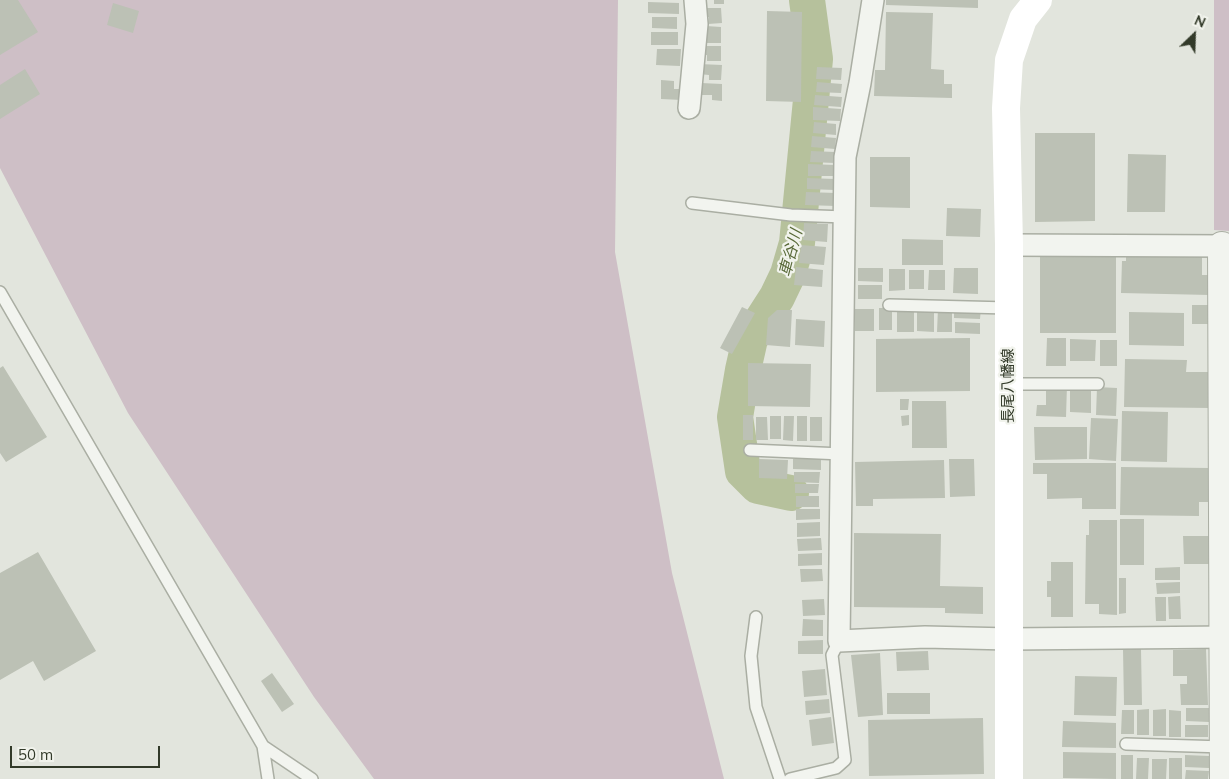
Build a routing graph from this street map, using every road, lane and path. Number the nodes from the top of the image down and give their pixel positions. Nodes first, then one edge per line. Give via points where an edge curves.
1 (695, 0) edge
2 (873, 0) edge
3 (1038, 0) edge
4 (689, 108) dead end
5 (692, 203) dead end
6 (844, 217) junction
7 (1009, 245) junction
8 (1226, 246) edge
9 (0, 293) edge
10 (889, 305) dead end
11 (1008, 308) junction
12 (1008, 384) junction
13 (1098, 384) dead end
14 (750, 450) dead end
15 (842, 454) junction
16 (756, 617) dead end
17 (1226, 637) edge
18 (1009, 639) junction
19 (839, 641) junction
20 (1226, 737) edge
21 (1126, 744) dead end
22 (264, 746) junction
23 (268, 779) edge
24 (312, 779) edge
25 (780, 779) edge
26 (790, 779) edge
27 (1009, 779) edge
28 (1224, 779) edge

1 - 4 street via 697,24
2 - 6 street via 845,157
3 - 7 main road, 長尾八幡線 via 1023,19 1009,60 1006,108
5 - 6 lane via 791,215
6 - 15 street
7 - 8 street
7 - 11 main road, 長尾八幡線
8 - 17 street
9 - 22 lane
10 - 11 lane
11 - 12 main road, 長尾八幡線
12 - 13 lane
12 - 18 main road, 長尾八幡線
14 - 15 lane
15 - 19 street
16 - 25 lane via 751,656 756,707
17 - 18 street
17 - 20 street
18 - 19 street via 925,637
18 - 27 main road, 長尾八幡線
19 - 26 lane via 832,655 845,760 836,768
20 - 21 lane
20 - 28 street
22 - 23 lane
22 - 24 lane

